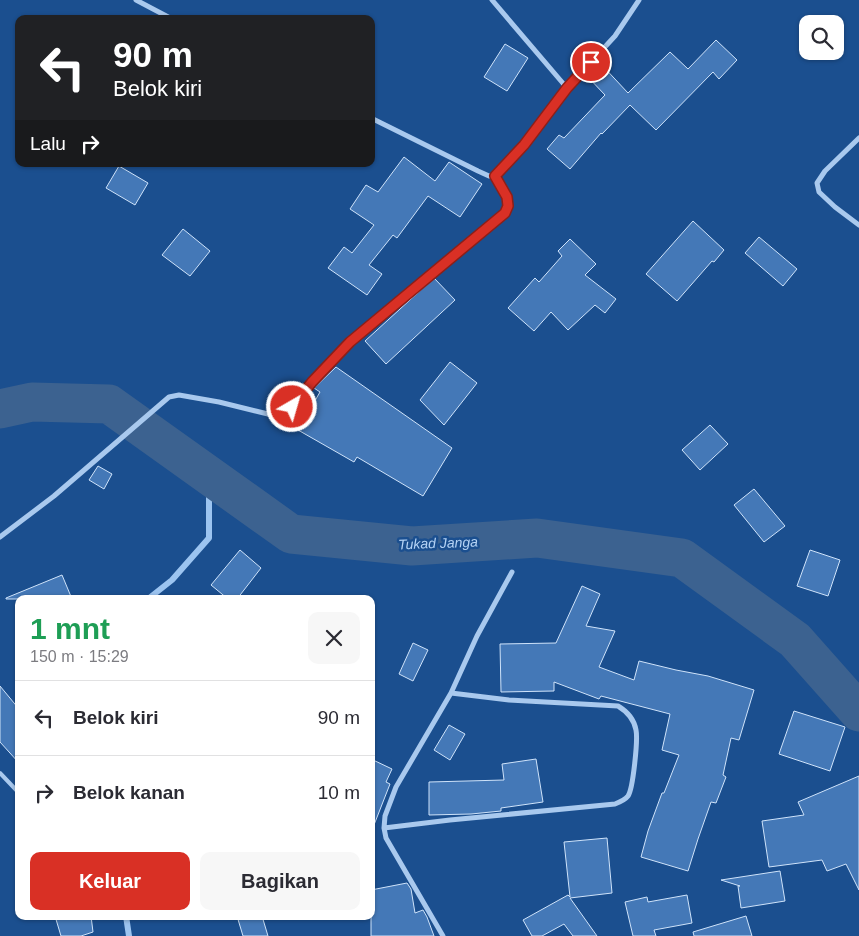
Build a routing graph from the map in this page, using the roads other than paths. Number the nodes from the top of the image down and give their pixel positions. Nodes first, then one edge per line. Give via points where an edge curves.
1 (136, 0) edge
2 (492, 0) edge
3 (639, 0) edge
4 (164, 15) edge
5 (567, 88) junction
6 (375, 120) edge
7 (859, 138) edge
8 (495, 176) junction
9 (859, 225) edge
10 (0, 537) edge
11 (512, 572) dead end
12 (451, 693) junction
13 (0, 773) edge
14 (15, 789) edge
15 (384, 828) junction
16 (443, 936) edge

1 - 4 street
2 - 5 street
3 - 5 street via 615,36
5 - 8 street via 524,145
6 - 8 street via 485,175
7 - 9 street via 817,183 820,192 835,207
8 - 10 street via 507,197 505,213 350,342 292,407 282,413 268,414 218,402 169,397 54,496
11 - 12 street
12 - 15 street via 396,787
12 - 15 street via 618,706 628,712 636,731 630,792 627,798 615,804
13 - 14 lane
15 - 16 street via 386,838

